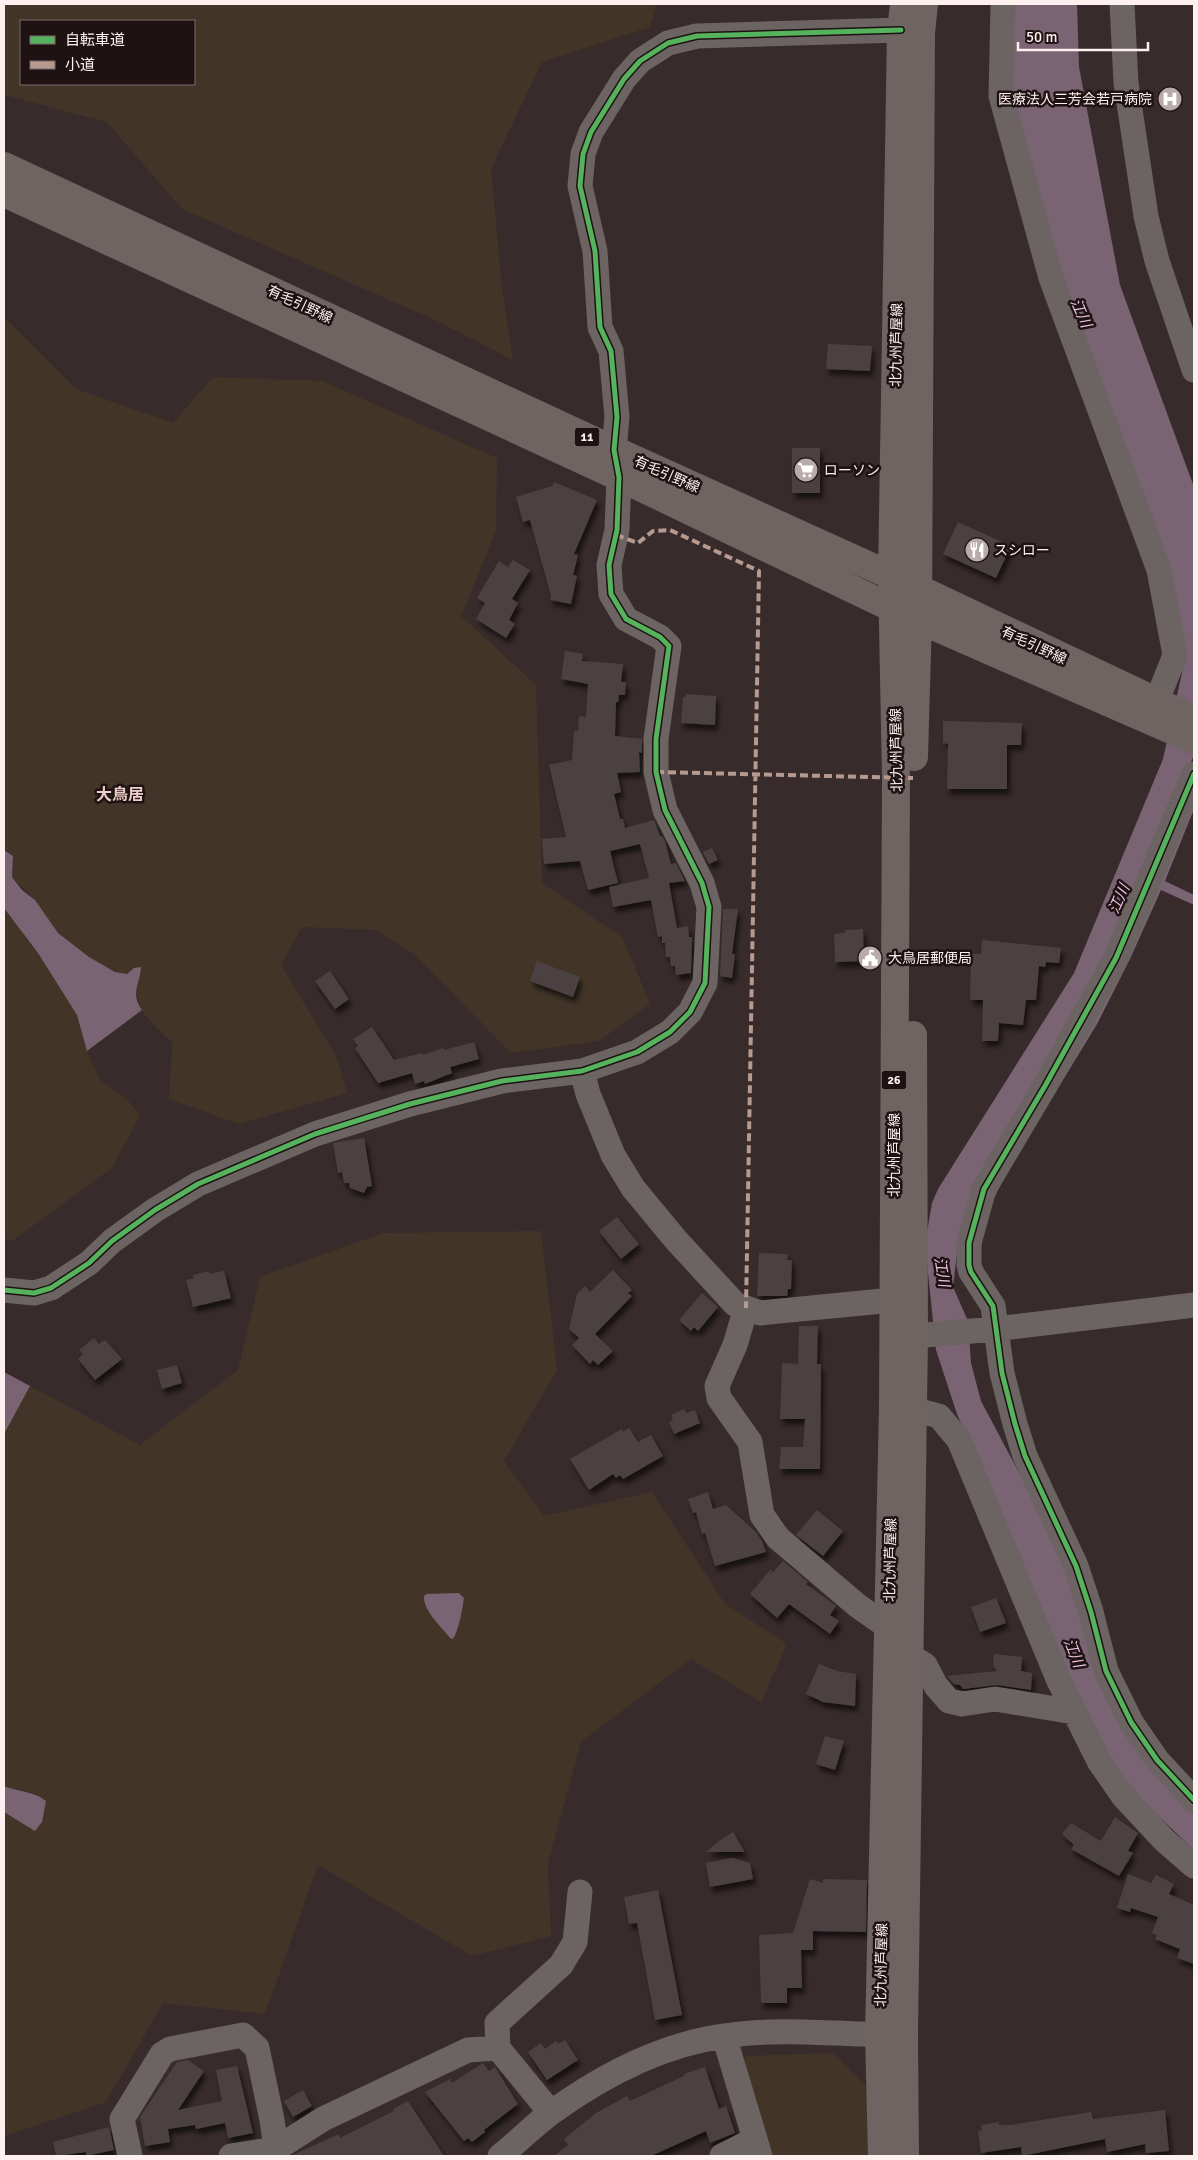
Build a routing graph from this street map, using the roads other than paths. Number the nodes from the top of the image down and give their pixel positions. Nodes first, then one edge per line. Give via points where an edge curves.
1 (924, 4) edge
2 (1002, 4) edge
3 (1122, 4) edge
4 (903, 17) edge
5 (4, 166) edge
6 (4, 193) edge
7 (1194, 370) edge
8 (614, 450) junction
9 (619, 476) junction
10 (892, 576) junction
11 (918, 590) junction
12 (906, 613) junction
13 (1172, 714) edge
14 (1194, 740) edge
15 (1194, 774) edge
16 (582, 1071) junction
17 (4, 1290) edge
18 (892, 1300) junction
19 (1194, 1305) edge
20 (746, 1308) junction
21 (984, 1329) junction
22 (924, 1334) junction
23 (902, 1408) junction
24 (888, 1627) junction
25 (909, 1655) junction
26 (1074, 1712) junction
27 (1194, 1800) edge
28 (1194, 1866) edge
29 (580, 1892) dead end
30 (892, 2035) junction
31 (724, 2036) junction
32 (498, 2048) junction
33 (551, 2113) junction
34 (757, 2148) edge
35 (276, 2153) edge
36 (130, 2156) edge
37 (231, 2156) edge
38 (500, 2156) edge
39 (722, 2156) edge
40 (882, 2156) edge
41 (905, 2156) edge

1 - 11 main road, 北九州芦屋線 / 26 via 921,43
2 - 13 street via 1001,96 1051,278 1159,570 1175,655
3 - 7 street via 1126,83 1146,216 1157,261
4 - 8 street via 697,36 668,43 640,61 624,79 591,132 583,154 580,186 595,251 600,327 611,352 618,418
4 - 10 main road, 北九州芦屋線 / 26
5 - 8 main road, 有毛引野線 / 11
6 - 9 main road, 有毛引野線 / 11
8 - 9 street
8 - 10 main road, 有毛引野線 / 11
9 - 12 main road, 有毛引野線 / 11
9 - 16 street via 617,530 609,565 611,594 626,619 660,637 669,646 656,739 656,772 665,810 702,884 709,908 705,983 690,1012 670,1032 637,1052
10 - 11 main road, 有毛引野線 / 11
10 - 12 main road, 北九州芦屋線 / 26
11 - 12 main road, 北九州芦屋線 / 26
11 - 13 main road, 有毛引野線 / 11
12 - 13 main road, 有毛引野線 / 11
12 - 18 main road, 北九州芦屋線 / 26 via 896,778
12 - 22 main road, 北九州芦屋線 / 26 via 913,778
13 - 14 main road, 有毛引野線 / 11
15 - 21 street via 1116,958 984,1189 970,1243 969,1264 993,1306
16 - 17 street via 502,1081 410,1104 315,1134 198,1184 155,1210 52,1288 34,1292
16 - 20 street via 613,1155 633,1188 735,1304
18 - 20 street via 760,1313
18 - 23 main road, 北九州芦屋線 / 26
19 - 21 street
20 - 24 street via 735,1345 717,1386 719,1398 750,1442 762,1515 778,1538 858,1606
21 - 22 street
21 - 27 street via 1002,1373 1025,1456 1076,1566 1106,1671 1131,1722 1157,1760
22 - 23 main road, 北九州芦屋線 / 26
23 - 24 main road, 北九州芦屋線 / 26
23 - 25 main road, 北九州芦屋線 / 26
23 - 26 street via 939,1416 958,1440
24 - 30 main road, 北九州芦屋線 / 26
25 - 26 street via 925,1665 949,1701 962,1704 995,1699
25 - 30 main road, 北九州芦屋線 / 26
26 - 28 street via 1099,1761 1124,1796 1164,1840
29 - 32 street via 575,1942 561,1965 497,2023
30 - 31 street via 784,2032
30 - 40 main road, 北九州芦屋線 / 26
30 - 41 main road, 北九州芦屋線 / 26
31 - 33 street via 664,2051 593,2084
31 - 34 street
32 - 33 street
32 - 35 street via 468,2050 322,2119
33 - 38 street
34 - 39 street
35 - 36 street via 257,2048 243,2034 170,2049 162,2054 122,2119
35 - 37 street

